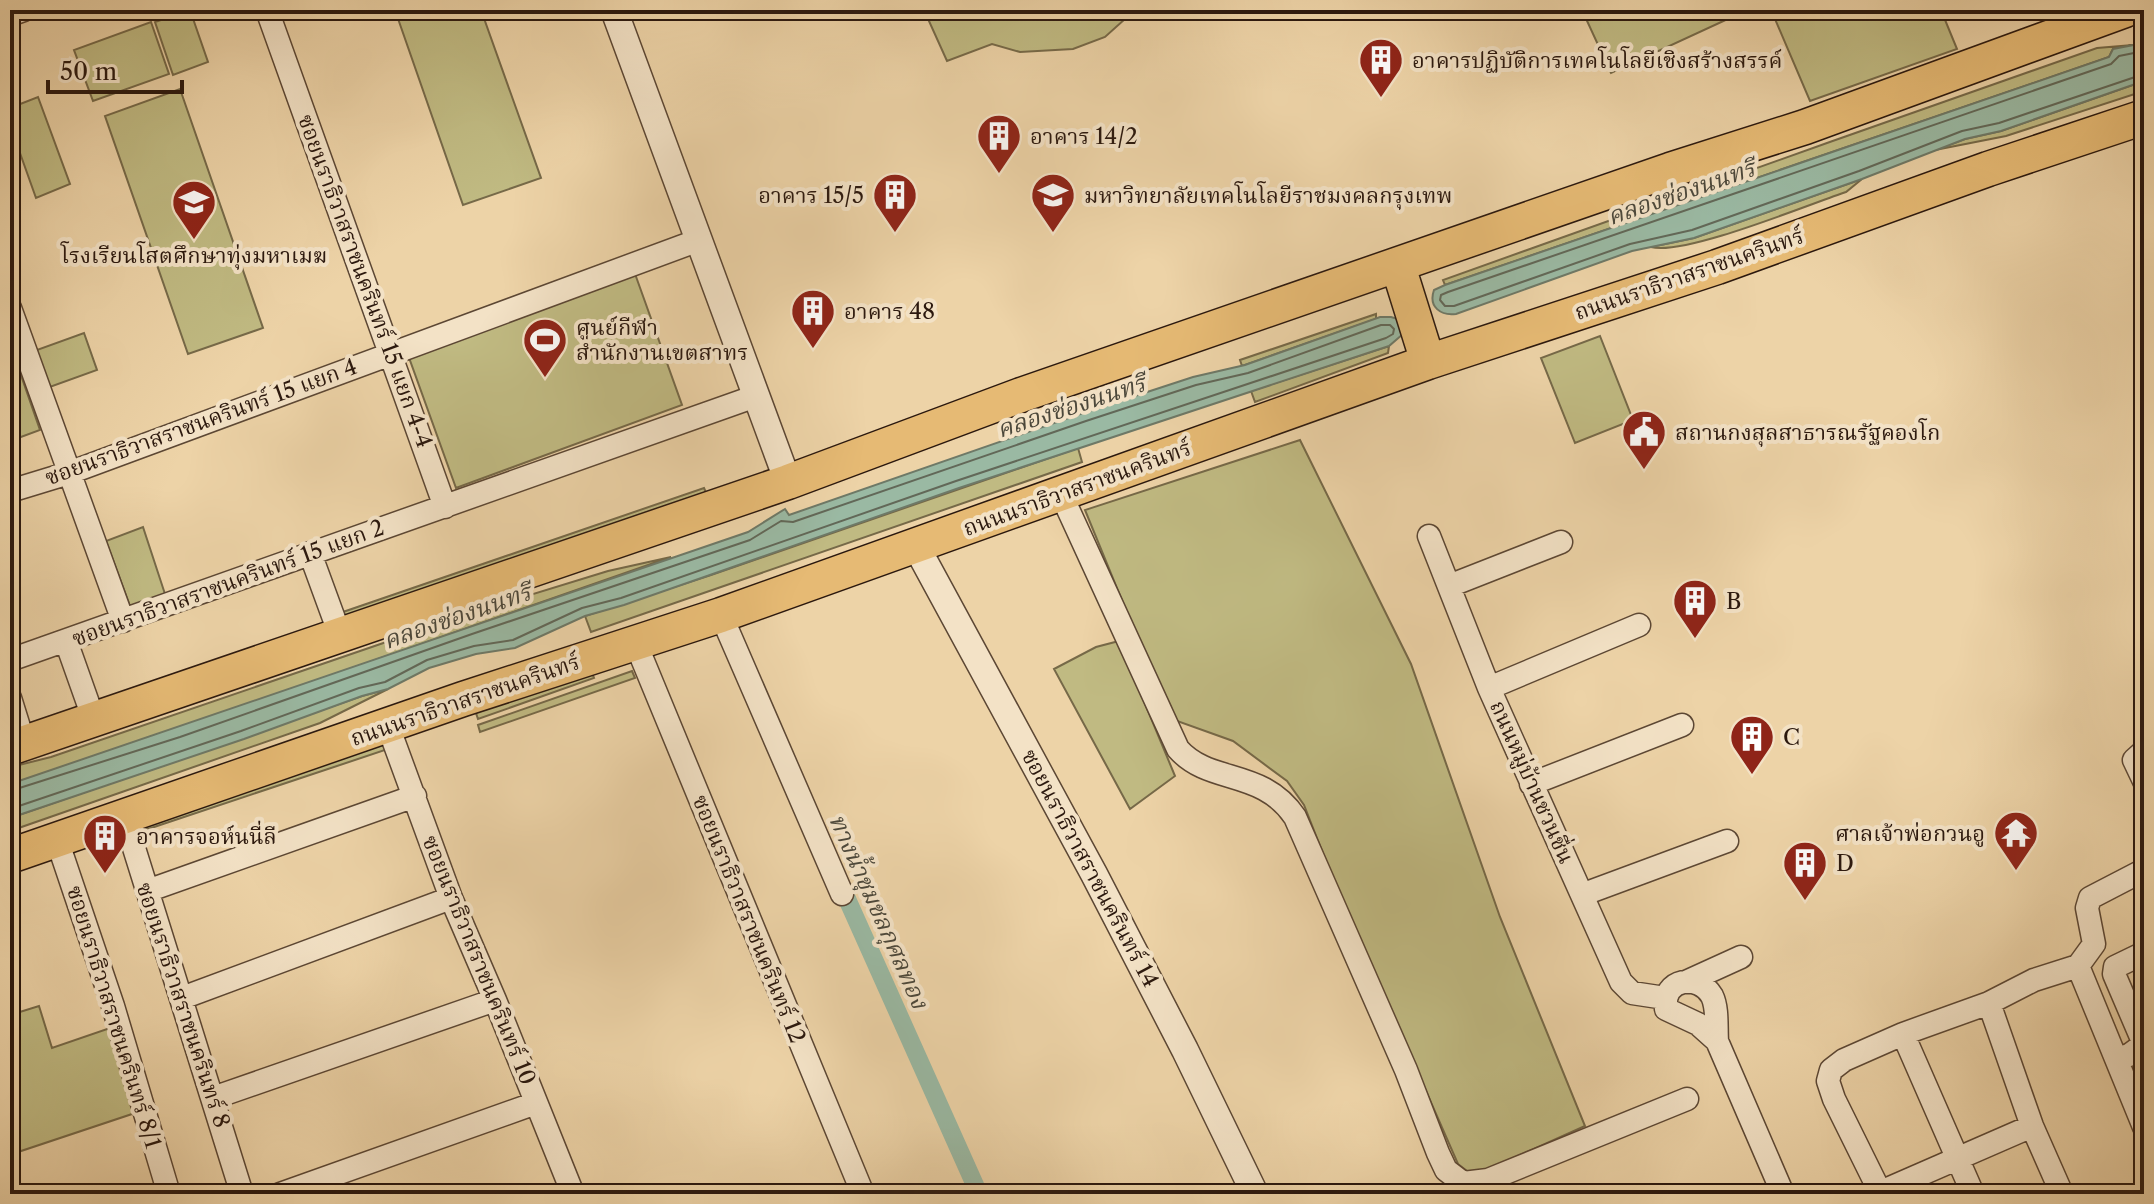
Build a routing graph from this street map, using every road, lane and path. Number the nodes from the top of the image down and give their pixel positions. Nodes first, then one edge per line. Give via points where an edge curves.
1 (24, 10) edge
2 (267, 10) edge
3 (614, 10) edge
4 (2125, 10) edge
5 (10, 15) edge
6 (2144, 117) edge
7 (699, 240) junction
8 (1398, 266) junction
9 (10, 308) edge
10 (392, 352) junction
11 (1428, 362) junction
12 (756, 396) junction
13 (69, 473) junction
14 (788, 482) junction
15 (10, 491) edge
16 (1061, 494) junction
17 (445, 507) junction
18 (1429, 536) dead end
19 (1561, 542) dead end
20 (916, 546) junction
21 (310, 553) junction
22 (1449, 586) junction
23 (721, 615) junction
24 (123, 621) junction
25 (1639, 625) dead end
26 (340, 635) junction
27 (66, 641) junction
28 (636, 644) junction
29 (10, 660) edge
30 (1489, 688) junction
31 (10, 698) edge
32 (94, 720) junction
33 (1682, 725) dead end
34 (388, 726) junction
35 (17, 745) edge
36 (2144, 751) edge
37 (2144, 781) edge
38 (1531, 784) junction
39 (415, 796) junction
40 (124, 816) junction
41 (57, 840) junction
42 (1727, 841) dead end
43 (10, 856) edge
44 (2144, 870) edge
45 (147, 891) junction
46 (842, 894) dead end
47 (1584, 894) junction
48 (451, 898) junction
49 (2144, 953) edge
50 (1741, 957) dead end
51 (2078, 966) junction
52 (1686, 982) junction
53 (182, 998) junction
54 (1665, 998) junction
55 (495, 1000) junction
56 (1989, 1003) junction
57 (1903, 1034) junction
58 (1717, 1041) junction
59 (2144, 1044) edge
60 (2117, 1059) junction
61 (213, 1098) junction
62 (1687, 1099) dead end
63 (2139, 1102) edge
64 (536, 1103) junction
65 (2032, 1126) junction
66 (2144, 1127) edge
67 (1958, 1158) junction
68 (1879, 1193) edge
69 (169, 1194) edge
70 (242, 1194) edge
71 (280, 1194) edge
72 (573, 1194) edge
73 (863, 1194) edge
74 (1255, 1194) edge
75 (1783, 1194) edge
76 (1973, 1194) edge
77 (2062, 1194) edge

1 - 5 street
2 - 10 street, ซอยนราธิวาสราชนครินทร์ 15 แยก 4-4
3 - 7 street
4 - 8 main road via 1805,127
6 - 11 main road, ถนนนราธิวาสราชนครินทร์
7 - 10 street, ซอยนราธิวาสราชนครินทร์ 15 แยก 4
7 - 12 street
8 - 11 main road
8 - 14 main road via 1021,395
9 - 13 street
10 - 13 street, ซอยนราธิวาสราชนครินทร์ 15 แยก 4
10 - 17 street, ซอยนราธิวาสราชนครินทร์ 15 แยก 4-4
11 - 16 main road, ถนนนราธิวาสราชนครินทร์
12 - 14 street
12 - 17 street, ซอยนราธิวาสราชนครินทร์ 15 แยก 2
13 - 15 street, ซอยนราธิวาสราชนครินทร์ 15 แยก 4
13 - 24 street
14 - 26 main road
16 - 20 main road, ถนนนราธิวาสราชนครินทร์
16 - 62 street via 1178,749 1189,761 1267,789 1295,817 1446,1170 1463,1183 1488,1180
17 - 21 street, ซอยนราธิวาสราชนครินทร์ 15 แยก 2
18 - 22 street, ถนนหมู่บ้านชวนชื่น
19 - 22 street
20 - 23 main road, ถนนนราธิวาสราชนครินทร์
20 - 74 street, ซอยนราธิวาสราชนครินทร์ 14 via 1094,874
21 - 24 street, ซอยนราธิวาสราชนครินทร์ 15 แยก 2
21 - 26 street
22 - 30 street, ถนนหมู่บ้านชวนชื่น
23 - 28 main road, ถนนนราธิวาสราชนครินทร์
23 - 46 street
24 - 27 street, ซอยนราธิวาสราชนครินทร์ 15 แยก 2
25 - 30 street
26 - 32 main road
27 - 29 street, ซอยนราธิวาสราชนครินทร์ 15 แยก 2
27 - 32 street
28 - 34 main road, ถนนนราธิวาสราชนครินทร์
28 - 73 street, ซอยนราธิวาสราชนครินทร์ 12
30 - 38 street, ถนนหมู่บ้านชวนชื่น
31 - 35 street
32 - 35 main road
33 - 38 street
34 - 39 street, ซอยนราธิวาสราชนครินทร์ 10
34 - 40 main road, ถนนนราธิวาสราชนครินทร์
36 - 37 street via 2134,760
38 - 47 street, ถนนหมู่บ้านชวนชื่น
39 - 45 street
39 - 48 street, ซอยนราธิวาสราชนครินทร์ 10
40 - 41 main road, ถนนนราธิวาสราชนครินทร์
40 - 45 street, ซอยนราธิวาสราชนครินทร์ 8
41 - 43 main road, ถนนนราธิวาสราชนครินทร์
41 - 69 street, ซอยนราธิวาสราชนครินทร์ 8/1
42 - 47 street
44 - 51 street via 2090,898 2094,944
45 - 53 street, ซอยนราธิวาสราชนครินทร์ 8
47 - 54 street, ถนนหมู่บ้านชวนชื่น via 1621,982 1632,993
48 - 53 street
48 - 55 street, ซอยนราธิวาสราชนครินทร์ 10
49 - 59 street via 2115,967 2114,974
50 - 52 street
51 - 56 street
51 - 60 street
52 - 54 street via 1668,989
52 - 58 street via 1699,984 1712,996
53 - 61 street, ซอยนราธิวาสราชนครินทร์ 8
54 - 58 street, ถนนหมู่บ้านชวนชื่น via 1666,1009 1698,1024
55 - 61 street
55 - 64 street, ซอยนราธิวาสราชนครินทร์ 10
56 - 57 street
56 - 65 street
57 - 67 street
57 - 68 street via 1844,1060 1828,1077
58 - 75 street
59 - 60 street
60 - 63 street
61 - 70 street, ซอยนราธิวาสราชนครินทร์ 8
63 - 66 street
64 - 71 street
64 - 72 street, ซอยนราธิวาสราชนครินทร์ 10
65 - 67 street
65 - 77 street
67 - 68 street
67 - 76 street

